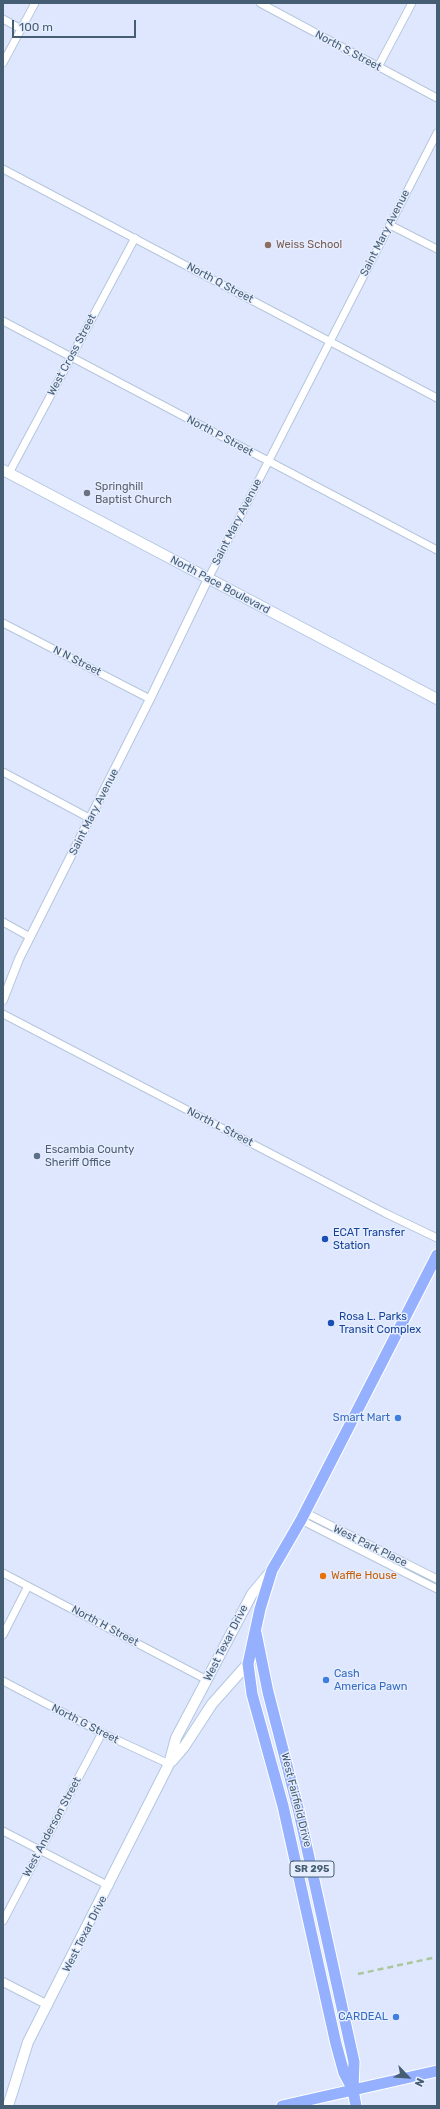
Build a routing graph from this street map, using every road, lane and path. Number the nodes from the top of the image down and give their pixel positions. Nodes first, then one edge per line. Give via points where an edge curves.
1 (35, 3) edge
2 (260, 3) edge
3 (412, 3) edge
4 (3, 19) edge
5 (21, 29) junction
6 (3, 63) edge
7 (378, 67) junction
8 (437, 98) edge
9 (437, 133) edge
10 (3, 168) edge
11 (390, 225) junction
12 (135, 238) junction
13 (437, 249) edge
14 (3, 321) edge
15 (330, 341) junction
16 (71, 357) junction
17 (437, 398) edge
18 (268, 461) junction
19 (6, 471) edge
20 (437, 550) edge
21 (208, 579) junction
22 (3, 623) edge
23 (150, 699) junction
24 (437, 699) edge
25 (3, 772) edge
26 (91, 819) junction
27 (3, 922) edge
28 (30, 937) junction
29 (3, 1000) edge
30 (3, 1014) edge
31 (437, 1238) edge
32 (437, 1255) edge
33 (302, 1516) junction
34 (272, 1570) junction
35 (3, 1573) edge
36 (437, 1579) edge
37 (28, 1586) junction
38 (437, 1590) edge
39 (255, 1626) junction
40 (3, 1635) edge
41 (259, 1649) junction
42 (248, 1664) junction
43 (207, 1680) junction
44 (3, 1681) edge
45 (102, 1733) junction
46 (169, 1764) junction
47 (3, 1831) edge
48 (40, 1850) junction
49 (109, 1886) junction
50 (3, 1921) edge
51 (3, 1982) edge
52 (48, 2005) junction
53 (437, 2071) edge
54 (353, 2090) junction
55 (8, 2106) edge
56 (282, 2106) edge
57 (356, 2106) edge

1 - 5 street
2 - 7 street, North S Street
3 - 7 street
4 - 5 street
5 - 6 street
7 - 8 street, North S Street
9 - 11 street, Saint Mary Avenue
10 - 12 street, North Q Street
11 - 13 street
11 - 15 street, Saint Mary Avenue
12 - 15 street, North Q Street
12 - 16 street, West Cross Street
14 - 16 street, North P Street
15 - 17 street, North Q Street
15 - 18 street, Saint Mary Avenue
16 - 18 street, North P Street
16 - 19 street, West Cross Street
18 - 20 street, North P Street
18 - 21 street, Saint Mary Avenue
19 - 21 main road, North Pace Boulevard
21 - 23 street, Saint Mary Avenue
21 - 24 main road, North Pace Boulevard
22 - 23 street, N N Street
23 - 26 street, Saint Mary Avenue
25 - 26 street
26 - 28 street, Saint Mary Avenue
27 - 28 street
28 - 29 street, Saint Mary Avenue
30 - 31 street, North L Street
32 - 33 main road, West Fairfield Drive / SR 295
33 - 34 main road, West Fairfield Drive / SR 295
33 - 36 street, West Park Place
33 - 38 street, West Park Place
34 - 39 main road, West Fairfield Drive / SR 295
34 - 43 main road, West Texar Drive via 252,1594
35 - 37 street, North H Street
37 - 40 street
37 - 43 street, North H Street
39 - 41 main road, West Fairfield Drive / SR 295
39 - 42 main road, SR 295
41 - 42 main road, West Texar Drive
41 - 54 main road, West Fairfield Drive / SR 295 via 299,1812 354,2062
42 - 46 main road, West Texar Drive via 212,1704 184,1747
42 - 54 main road, West Fairfield Drive / SR 295 via 252,1694 283,1806 336,2044 344,2073
43 - 46 main road, West Texar Drive via 176,1738
44 - 45 street, North G Street
45 - 46 street, North G Street
45 - 48 street, West Anderson Street
46 - 49 main road, West Texar Drive
47 - 48 street
48 - 49 street
48 - 50 street, West Anderson Street
49 - 52 main road, West Texar Drive
51 - 52 street
52 - 55 main road, West Texar Drive via 28,2042
53 - 54 main road
54 - 56 main road
54 - 57 main road, SR 295

